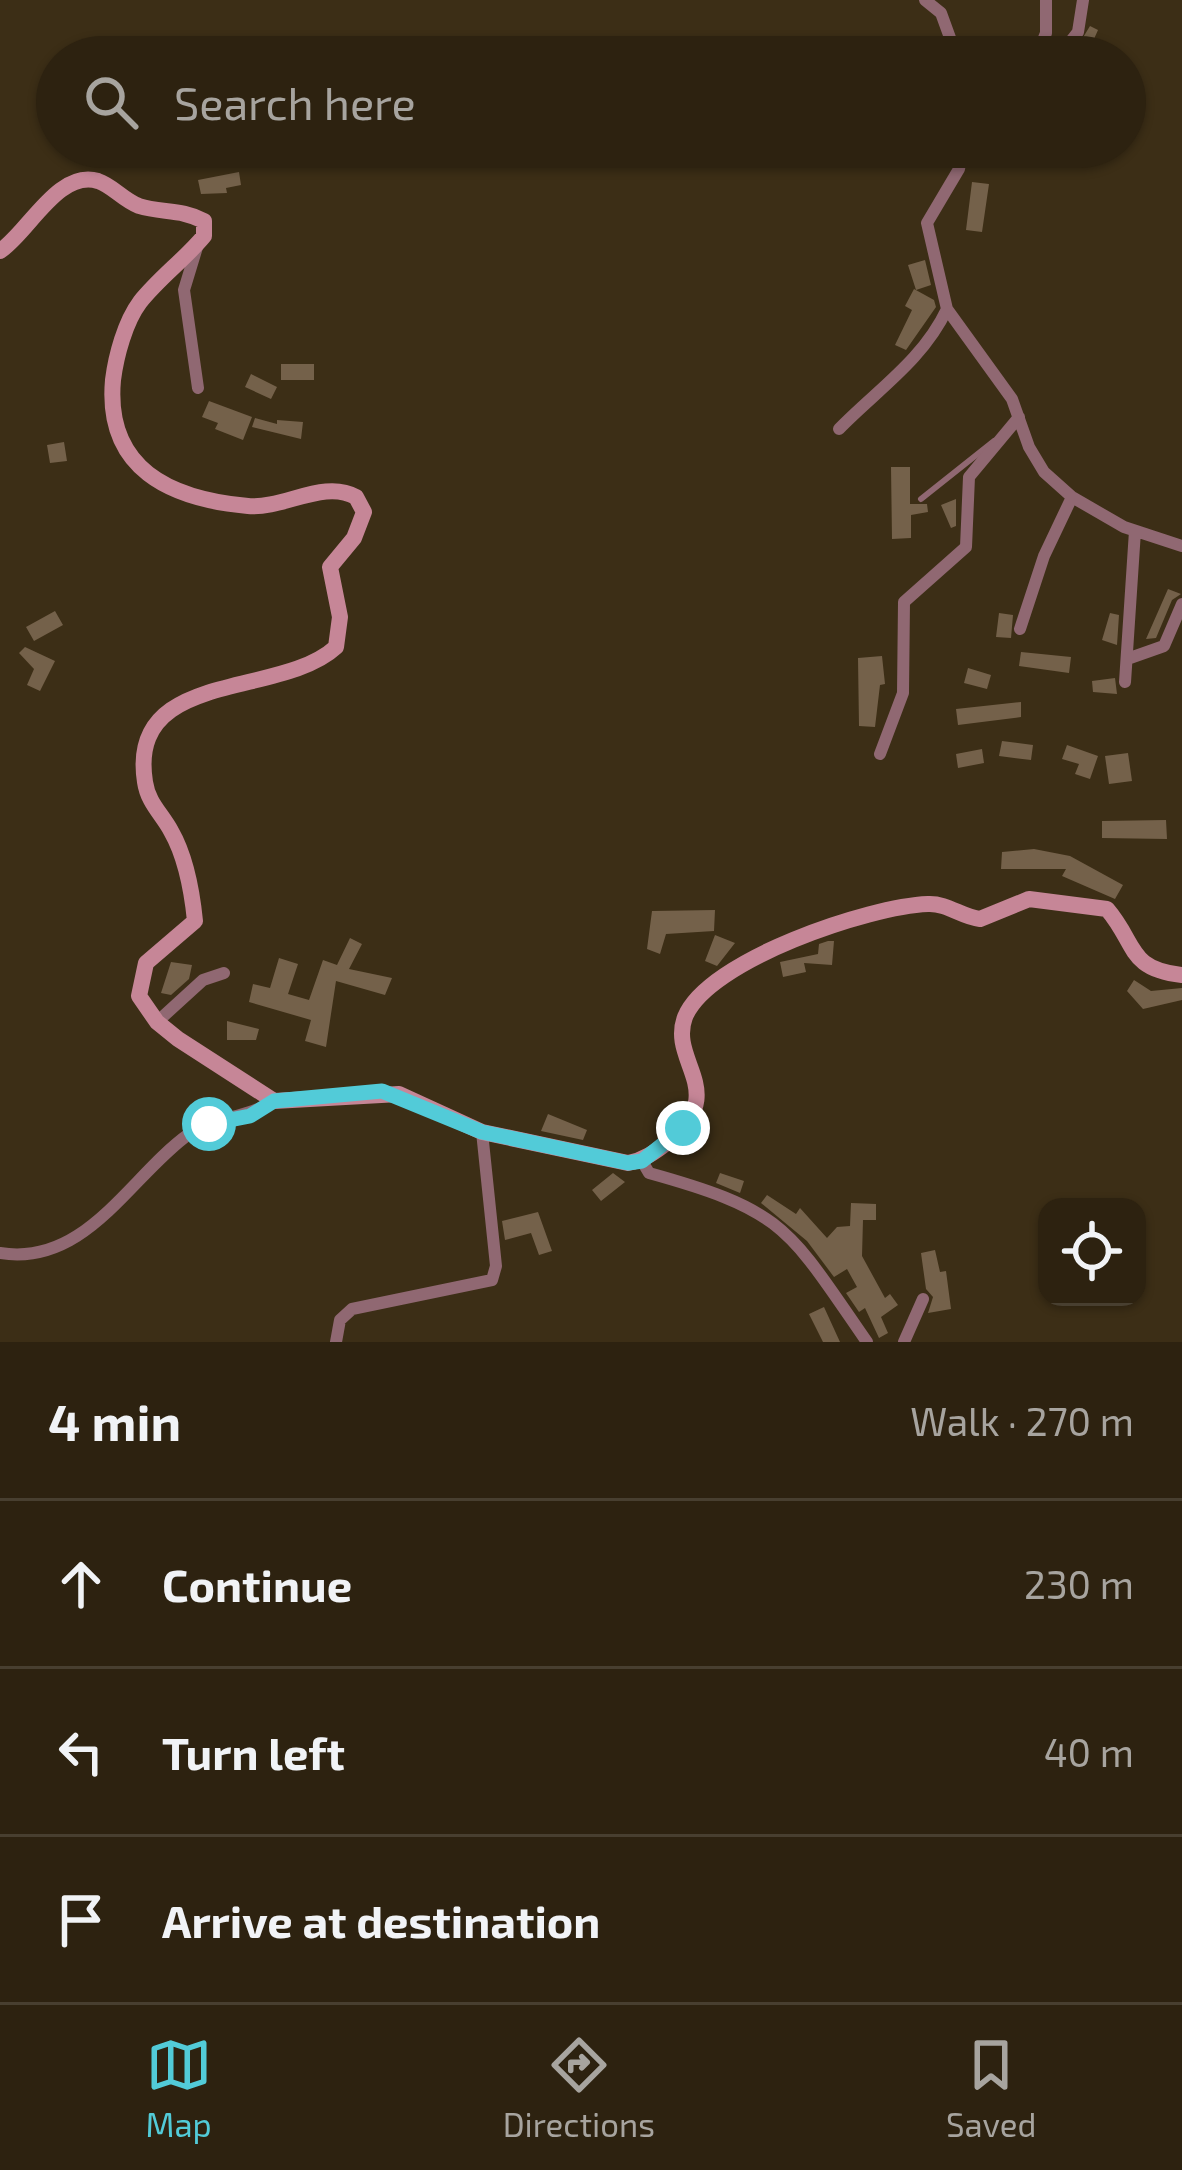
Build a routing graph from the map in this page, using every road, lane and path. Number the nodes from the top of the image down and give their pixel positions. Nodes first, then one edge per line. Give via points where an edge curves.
1 (925, 0) edge
2 (1046, 0) edge
3 (1083, 0) edge
4 (949, 36) edge
5 (1045, 36) edge
6 (1075, 36) edge
7 (959, 168) edge
8 (199, 242) junction
9 (0, 250) edge
10 (947, 309) junction
11 (198, 388) dead end
12 (1019, 417) junction
13 (839, 429) dead end
14 (994, 441) junction
15 (1072, 497) junction
16 (921, 500) dead end
17 (1135, 531) junction
18 (1182, 546) edge
19 (1182, 604) edge
20 (1020, 629) dead end
21 (1130, 658) junction
22 (1125, 682) dead end
23 (880, 754) dead end
24 (224, 973) dead end
25 (1182, 975) edge
26 (157, 1022) junction
27 (274, 1101) junction
28 (482, 1132) junction
29 (642, 1161) junction
30 (3, 1255) edge
31 (923, 1299) dead end
32 (336, 1342) edge
33 (867, 1342) edge
34 (904, 1342) edge

1 - 4 street
2 - 5 street
3 - 6 street
7 - 10 street via 927,224
8 - 9 street via 206,227 191,214 142,207 83,179
8 - 11 street via 184,290
8 - 26 street via 139,304 115,359 122,447 166,486 218,501 277,506 335,489 356,497 364,516 330,567 340,617 336,647 304,668 167,710 150,736 147,793 184,862 195,921 155,951 139,975 139,996
10 - 12 street
10 - 13 street via 905,368
12 - 14 street
12 - 15 street via 1044,472
14 - 16 lane
14 - 23 street via 969,477 966,547 904,602 903,694
15 - 17 street
15 - 20 street
17 - 18 street
17 - 21 street
19 - 21 street via 1164,646
21 - 22 street
24 - 26 street via 203,980
25 - 29 street via 1141,964 1107,909 1049,899 980,919 918,904 807,932 762,953 690,1008 682,1030 696,1084 693,1113
26 - 27 street
27 - 28 street via 399,1094
27 - 30 street via 191,1133 74,1239
28 - 29 street
28 - 32 street via 493,1280 360,1306 340,1320
29 - 33 street via 649,1173 684,1179 770,1217 801,1244
31 - 34 street

